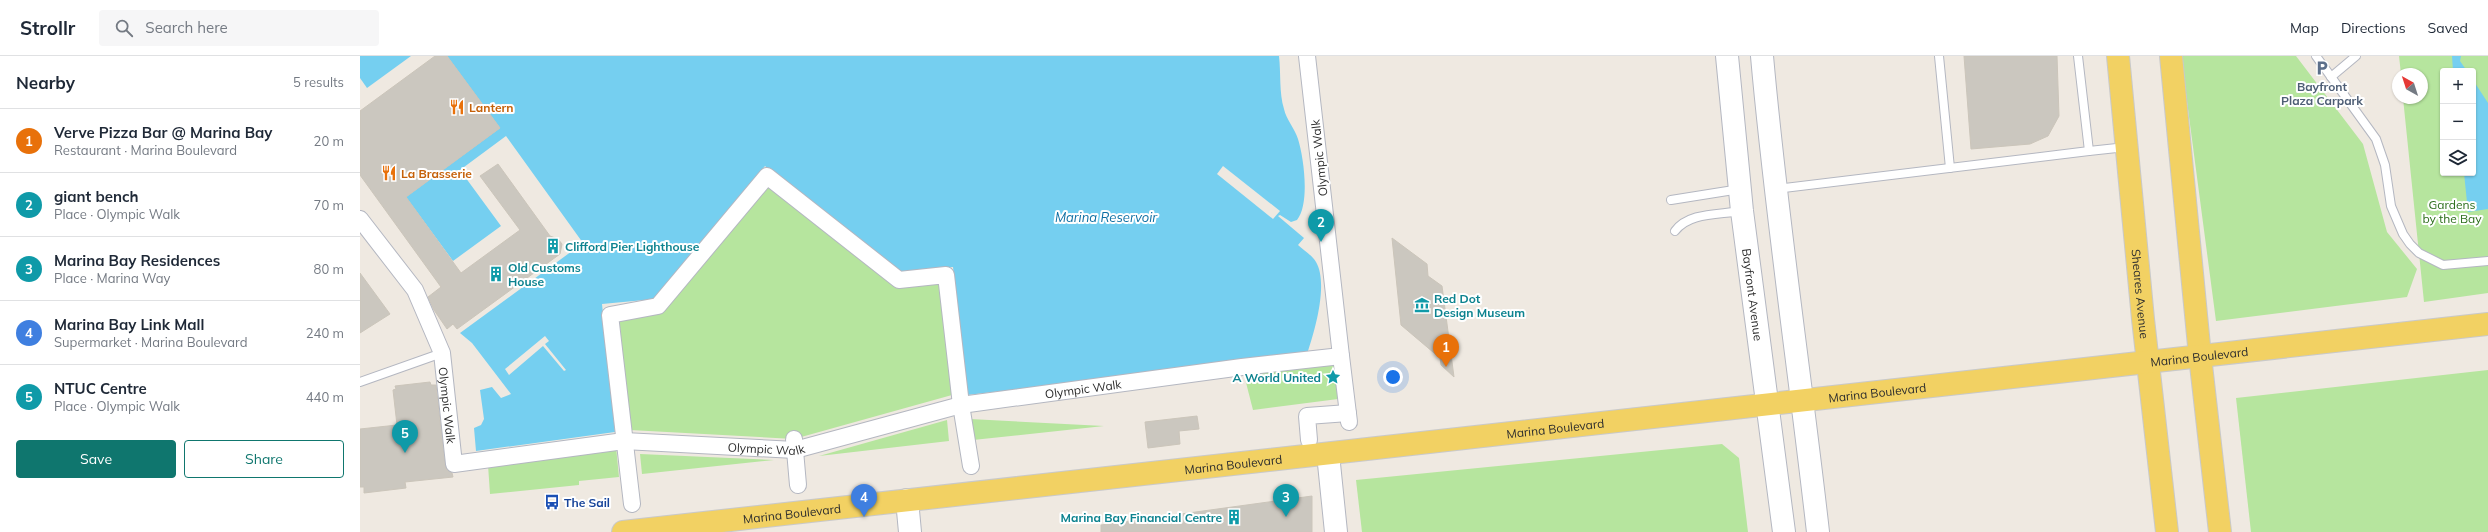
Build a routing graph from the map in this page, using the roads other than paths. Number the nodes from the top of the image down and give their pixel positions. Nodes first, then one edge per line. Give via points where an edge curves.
1 (1307, 56) edge
2 (1727, 56) edge
3 (1762, 56) edge
4 (1939, 56) edge
5 (2078, 56) edge
6 (2118, 56) edge
7 (2171, 56) edge
8 (2316, 56) edge
9 (2356, 56) edge
10 (2331, 76) junction
11 (2126, 146) junction
12 (2089, 151) junction
13 (1950, 168) junction
14 (1740, 189) junction
15 (1784, 189) junction
16 (1672, 200) dead end
17 (1742, 211) junction
18 (360, 219) edge
19 (1675, 231) dead end
20 (2488, 261) edge
21 (2488, 324) edge
22 (442, 353) junction
23 (1341, 356) junction
24 (2200, 356) junction
25 (2148, 362) junction
26 (360, 382) edge
27 (1803, 401) junction
28 (1768, 404) junction
29 (961, 405) junction
30 (1309, 440) dead end
31 (624, 441) junction
32 (794, 445) junction
33 (1328, 454) junction
34 (971, 466) dead end
35 (798, 485) dead end
36 (907, 500) junction
37 (632, 504) dead end
38 (736, 519) junction
39 (675, 530) edge
40 (623, 532) edge
41 (717, 532) edge
42 (910, 532) edge
43 (1336, 532) edge
44 (1784, 532) edge
45 (1818, 532) edge
46 (2168, 532) edge
47 (2220, 532) edge

1 - 23 street, Olympic Walk
2 - 14 main road, Bayfront Avenue
3 - 15 main road
4 - 13 lane
5 - 12 lane
6 - 11 main road, Sheares Avenue
7 - 24 main road
8 - 10 lane
9 - 10 lane
10 - 20 lane via 2376,139 2385,165 2392,206 2403,234 2410,244 2419,253 2443,265
11 - 12 lane
11 - 25 main road, Sheares Avenue
12 - 13 lane
13 - 15 lane
14 - 16 lane
14 - 17 main road, Bayfront Avenue
15 - 27 main road
17 - 19 lane via 1690,218 1681,223
17 - 28 main road, Bayfront Avenue
18 - 22 street, Olympic Walk via 415,290
21 - 24 main road, Marina Boulevard
22 - 26 lane
22 - 31 street, Olympic Walk via 454,464
23 - 29 street, Olympic Walk
23 - 30 street, Olympic Walk via 1349,417 1307,416
24 - 25 main road, Marina Boulevard
24 - 47 main road
25 - 27 main road, Marina Boulevard
25 - 46 main road, Sheares Avenue
27 - 28 main road, Marina Boulevard
27 - 45 main road
28 - 33 main road, Marina Boulevard
28 - 44 main road, Bayfront Avenue
29 - 31 street via 946,275 899,280 767,176 658,306 610,315
29 - 32 street, Olympic Walk
29 - 34 street
31 - 32 street, Olympic Walk
31 - 37 street
32 - 35 street
33 - 36 main road, Marina Boulevard
33 - 43 main road
36 - 38 main road, Marina Boulevard
36 - 42 main road
38 - 39 main road, Marina Boulevard
38 - 41 main road
39 - 40 main road, Marina Boulevard

